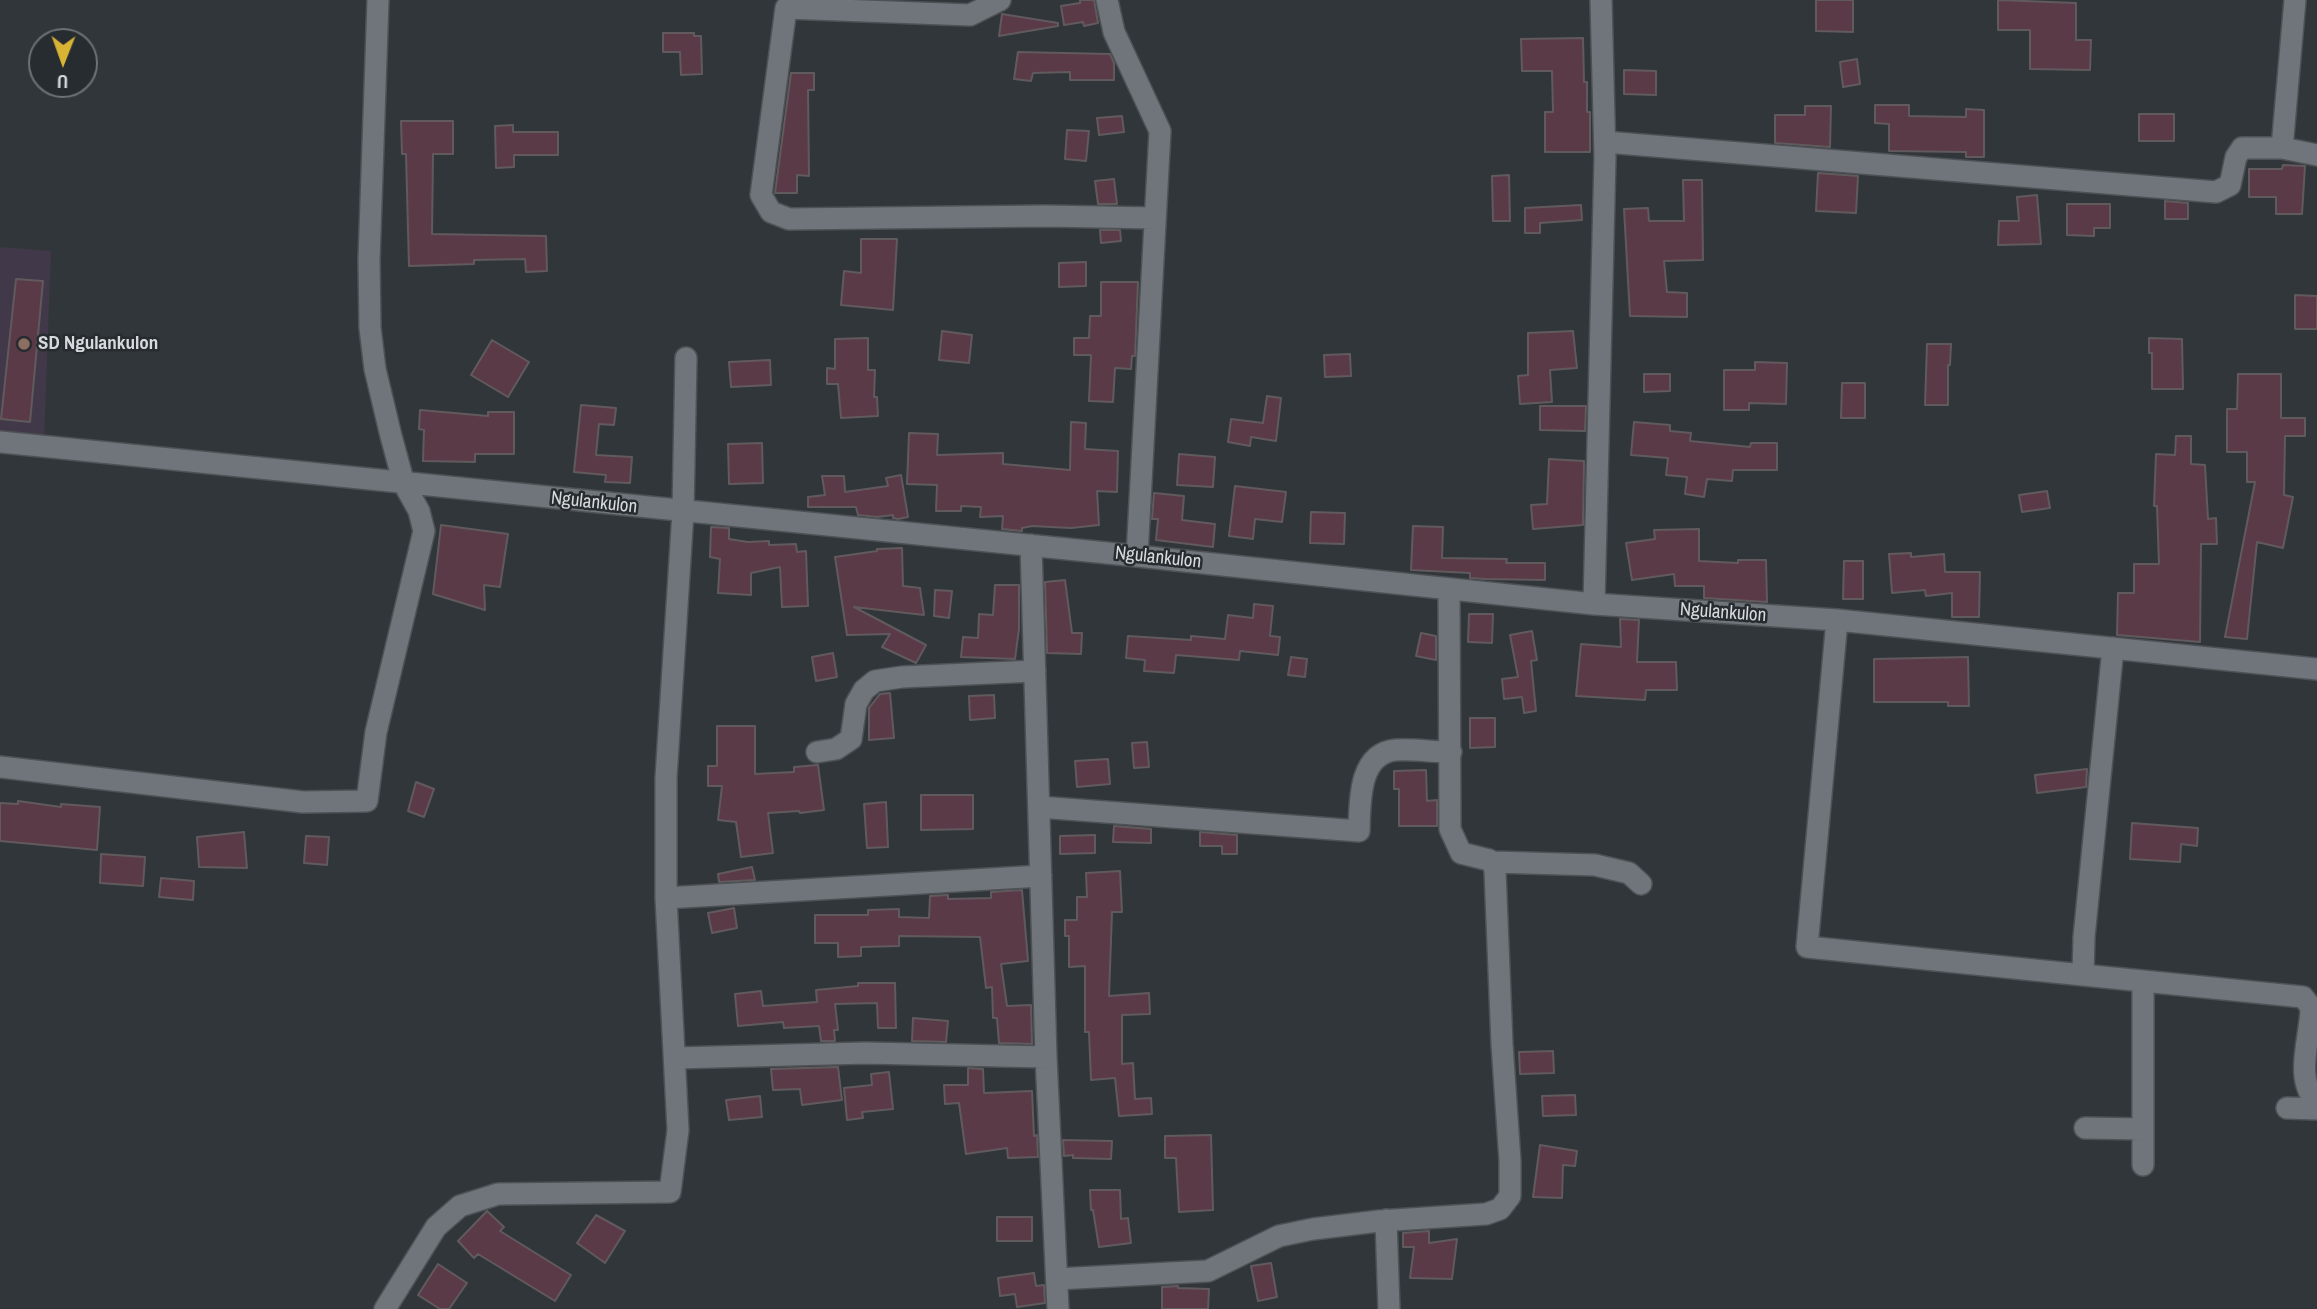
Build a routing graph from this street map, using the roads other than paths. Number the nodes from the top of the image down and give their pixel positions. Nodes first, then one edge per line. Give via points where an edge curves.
1 (378, 0) edge
2 (1000, 0) edge
3 (1107, 0) edge
4 (1601, 0) edge
5 (2295, 0) edge
6 (1605, 142) junction
7 (2282, 148) junction
8 (2317, 155) edge
9 (1155, 218) junction
10 (686, 358) dead end
11 (0, 442) edge
12 (404, 484) junction
13 (683, 512) junction
14 (1031, 545) junction
15 (1137, 556) junction
16 (1449, 590) junction
17 (1594, 604) junction
18 (1837, 620) junction
19 (2113, 648) junction
20 (2317, 669) edge
21 (1035, 671) junction
22 (817, 752) dead end
23 (1451, 752) junction
24 (0, 767) edge
25 (1039, 807) junction
26 (1493, 862) junction
27 (1041, 876) junction
28 (1641, 884) dead end
29 (666, 898) junction
30 (2083, 975) junction
31 (2143, 982) junction
32 (1046, 1057) junction
33 (675, 1058) junction
34 (2317, 1102) edge
35 (2287, 1108) dead end
36 (2317, 1109) edge
37 (2085, 1128) dead end
38 (2143, 1129) junction
39 (2143, 1165) dead end
40 (1386, 1220) junction
41 (1057, 1279) junction
42 (385, 1309) edge
43 (1058, 1309) edge
44 (1389, 1309) edge

1 - 12 street via 370,328 375,369
2 - 9 street via 970,15 786,8 761,195 771,212 789,219
3 - 9 street via 1122,52 1160,131
4 - 6 street
5 - 7 street
6 - 7 street via 2216,192 2230,185 2242,148
6 - 17 street
7 - 8 street
9 - 15 street
10 - 13 street
11 - 12 street, Ngulankulon
12 - 13 street, Ngulankulon
12 - 24 street via 424,531 376,732 368,801 303,802
13 - 14 street, Ngulankulon
13 - 29 street via 666,778
14 - 15 street, Ngulankulon
14 - 21 street
15 - 16 street, Ngulankulon
16 - 17 street, Ngulankulon
16 - 23 street
17 - 18 street, Ngulankulon
18 - 19 street, Ngulankulon
18 - 30 street via 1807,947
19 - 20 street, Ngulankulon
19 - 30 street
21 - 22 street via 874,681 856,704 851,739 835,749
21 - 25 street
23 - 25 street via 1393,750 1368,765 1359,831
23 - 26 street via 1451,836 1461,853
25 - 27 street
26 - 28 street via 1595,865 1629,873
26 - 40 street via 1510,1196 1500,1209 1486,1214
27 - 29 street
27 - 32 street
29 - 33 street
30 - 31 street
31 - 34 street via 2303,997 2311,1007 2306,1083
31 - 38 street
32 - 33 street via 866,1052
32 - 41 street
33 - 42 street via 678,1130 670,1192 498,1194 460,1206 436,1227
35 - 36 street
37 - 38 street
38 - 39 street
40 - 41 street via 1279,1236 1208,1271
40 - 44 street
41 - 43 street

